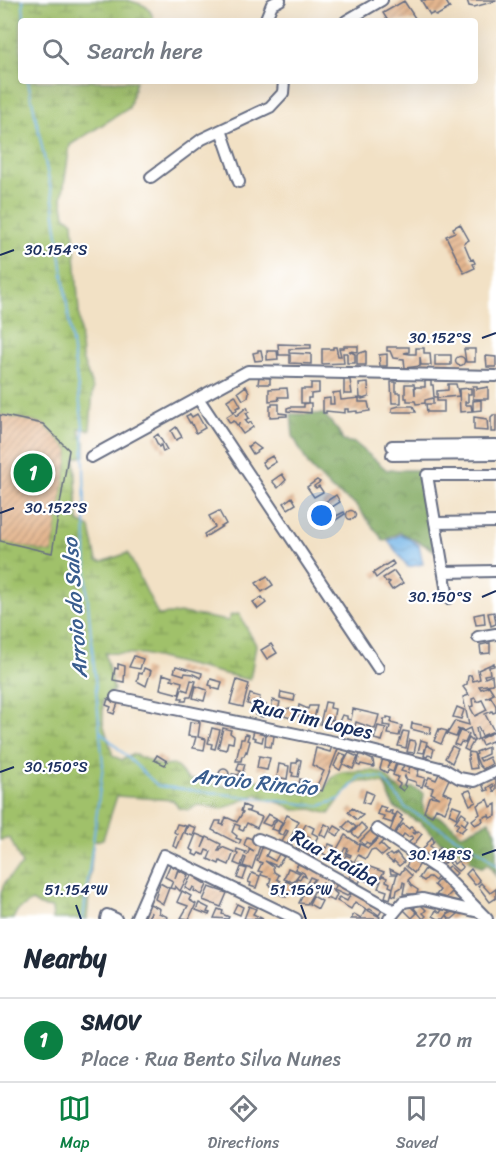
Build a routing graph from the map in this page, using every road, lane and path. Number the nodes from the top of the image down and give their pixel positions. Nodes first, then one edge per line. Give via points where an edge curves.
1 (280, 0) edge
2 (382, 0) edge
3 (266, 18) edge
4 (351, 18) edge
5 (284, 84) edge
6 (221, 130) junction
7 (151, 177) dead end
8 (239, 182) dead end
9 (496, 376) edge
10 (198, 398) junction
11 (496, 445) edge
12 (496, 454) edge
13 (91, 457) dead end
14 (496, 475) edge
15 (496, 522) edge
16 (435, 523) junction
17 (496, 571) edge
18 (444, 572) junction
19 (448, 598) dead end
20 (496, 634) edge
21 (478, 637) dead end
22 (378, 668) dead end
23 (116, 697) dead end
24 (496, 771) edge
25 (377, 829) dead end
26 (258, 839) dead end
27 (392, 915) edge
28 (483, 916) edge
29 (136, 919) edge
30 (296, 919) edge

1 - 3 street via 272,4
2 - 4 street
5 - 6 street via 283,93 270,106
6 - 7 street
6 - 8 street
9 - 10 street via 248,370
10 - 13 street
10 - 22 street
11 - 12 street via 392,450
14 - 16 street via 427,475
15 - 16 street
16 - 18 street
17 - 18 street
18 - 19 street
20 - 21 street
23 - 24 street, Rua Tim Lopes via 340,743 444,769 459,778 475,781
25 - 28 street via 439,870
26 - 27 street, Rua Itaúba via 288,851
27 - 28 street via 403,902 423,899
29 - 30 street via 165,855

